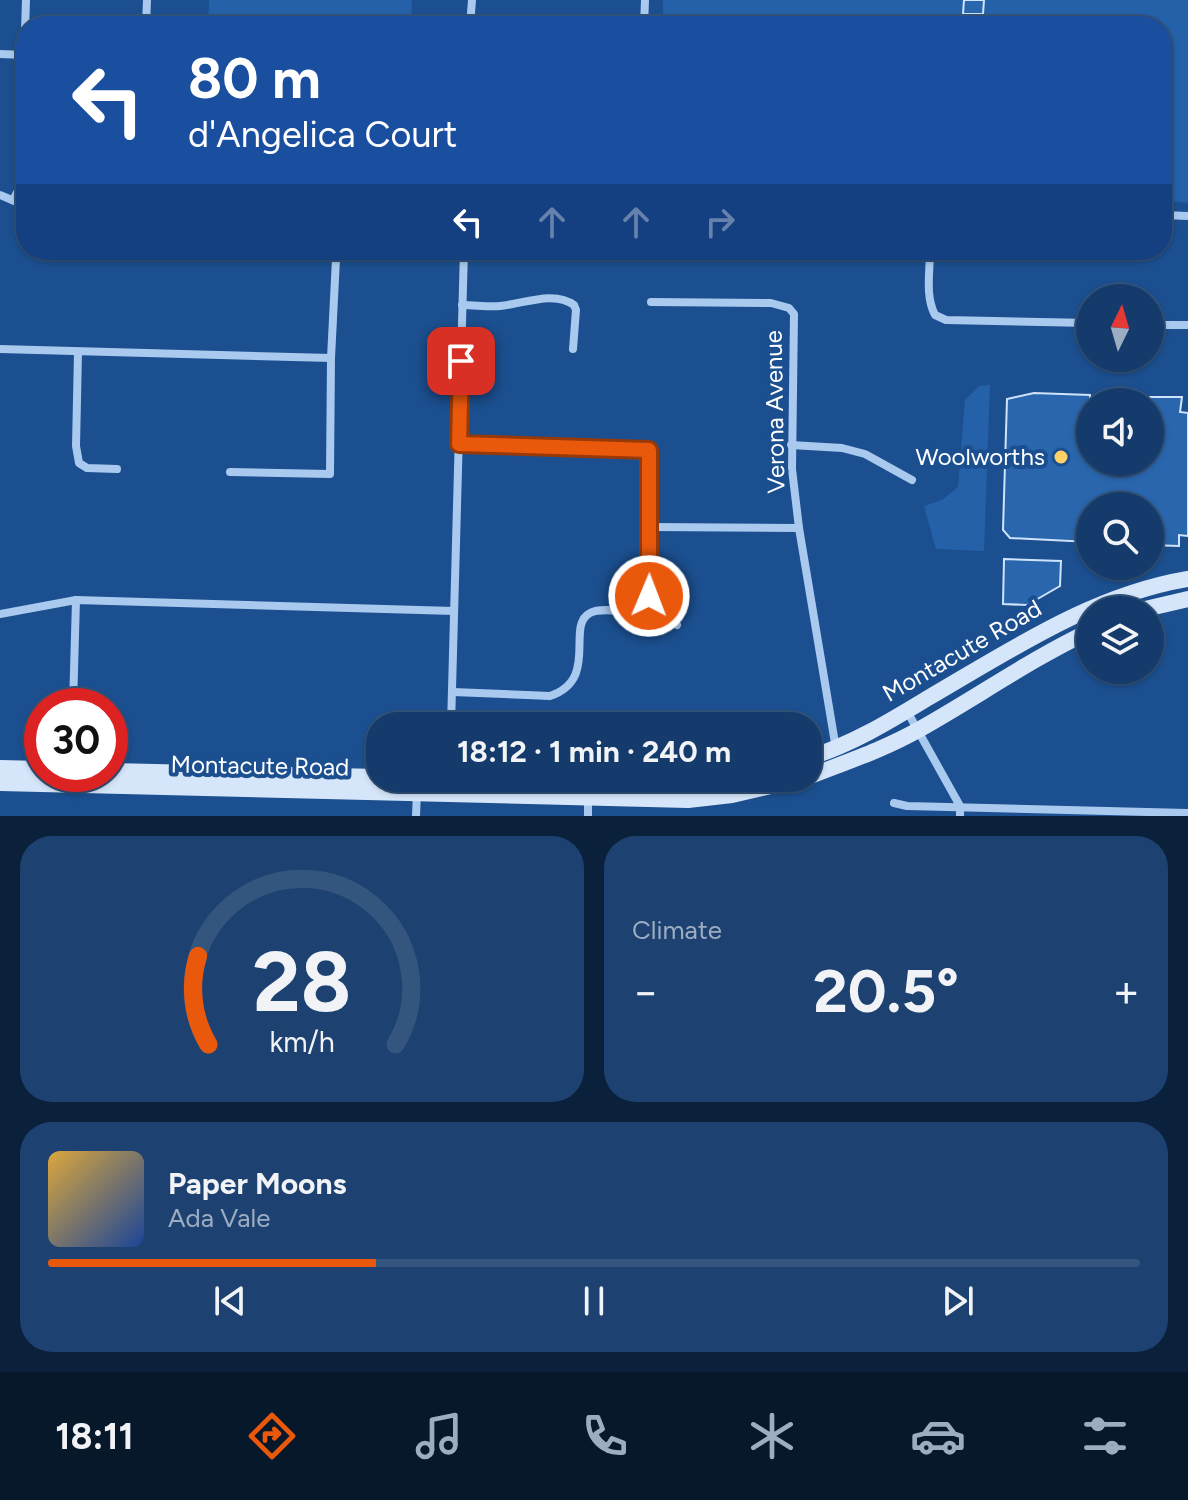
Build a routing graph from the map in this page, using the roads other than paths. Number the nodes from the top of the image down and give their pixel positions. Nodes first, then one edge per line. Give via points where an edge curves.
1 (16, 194) edge
2 (0, 195) edge
3 (13, 200) junction
4 (16, 201) edge
5 (336, 260) edge
6 (464, 260) edge
7 (930, 260) edge
8 (651, 302) dead end
9 (462, 305) junction
10 (1076, 323) edge
11 (1164, 325) edge
12 (1188, 325) edge
13 (0, 349) edge
14 (573, 349) dead end
15 (78, 352) junction
16 (331, 358) junction
17 (459, 444) junction
18 (791, 445) junction
19 (117, 469) dead end
20 (230, 472) dead end
21 (912, 480) dead end
22 (650, 527) junction
23 (799, 528) junction
24 (1188, 579) edge
25 (1188, 599) edge
26 (76, 600) junction
27 (1164, 605) edge
28 (642, 610) junction
29 (454, 611) junction
30 (0, 614) edge
31 (677, 625) dead end
32 (1076, 638) edge
33 (74, 688) edge
34 (453, 692) junction
35 (907, 711) junction
36 (452, 712) edge
37 (919, 730) junction
38 (836, 749) junction
39 (822, 754) edge
40 (0, 768) edge
41 (24, 769) edge
42 (128, 771) edge
43 (822, 771) edge
44 (366, 777) edge
45 (128, 780) edge
46 (24, 782) edge
47 (0, 783) edge
48 (366, 785) edge
49 (417, 792) edge
50 (589, 792) edge
51 (609, 792) edge
52 (746, 792) edge
53 (894, 803) dead end
54 (960, 811) edge
55 (1188, 813) edge
56 (416, 816) edge
57 (588, 816) edge

1 - 3 street
2 - 3 street
3 - 4 street
5 - 16 street
6 - 9 street
7 - 10 street via 930,306 946,320
8 - 18 street, Verona Avenue via 771,303 789,308 795,323
9 - 14 street via 567,301 576,310
9 - 17 street
11 - 12 street
13 - 15 street
15 - 16 street
15 - 19 street via 79,463
16 - 20 street via 330,474
17 - 22 street via 649,450
17 - 29 street
18 - 21 street via 865,454
18 - 23 street, Verona Avenue
22 - 23 street
22 - 28 street via 649,596
23 - 38 street, Verona Avenue
24 - 35 main road, Montacute Road via 1139,591 1051,626
25 - 27 main road
26 - 29 street
26 - 30 street
26 - 33 street
28 - 31 street
28 - 34 street via 595,612 585,618 578,667 561,692
29 - 34 street
32 - 37 main road, Montacute Road
34 - 36 street
35 - 37 street
35 - 38 main road, Montacute Road
37 - 43 main road, Montacute Road
37 - 54 street
38 - 39 main road, Montacute Road
40 - 41 main road
42 - 44 main road, Montacute Road
45 - 48 main road, Montacute Road
46 - 47 main road, Montacute Road
49 - 56 street
50 - 57 street
51 - 52 main road, Montacute Road via 688,800
53 - 54 street
54 - 55 street

